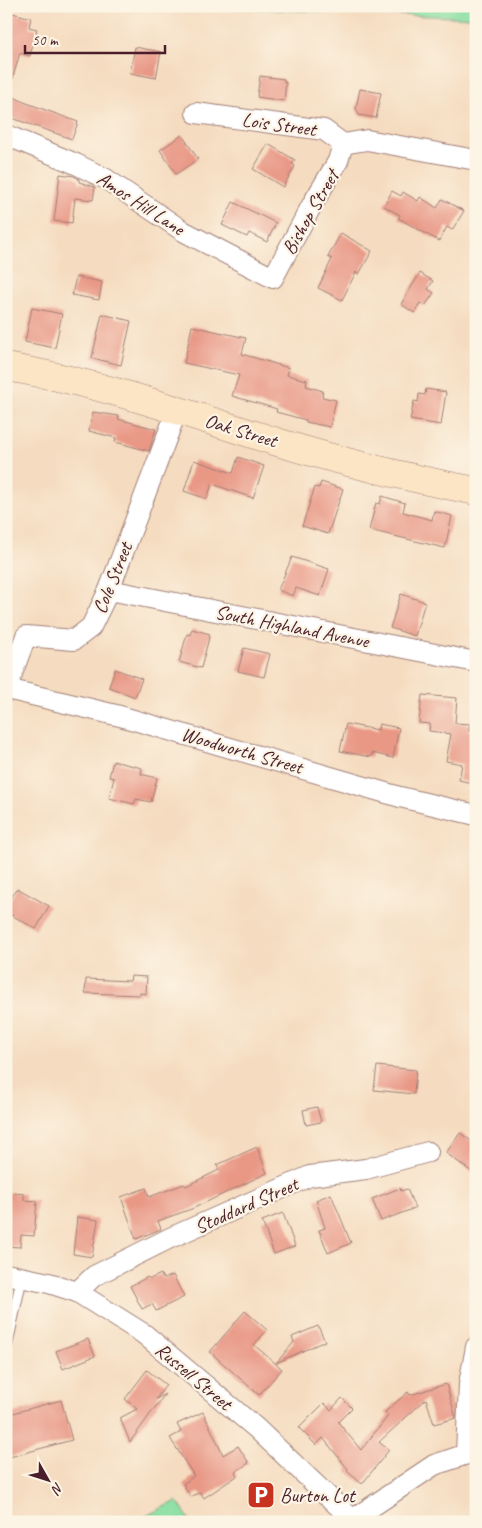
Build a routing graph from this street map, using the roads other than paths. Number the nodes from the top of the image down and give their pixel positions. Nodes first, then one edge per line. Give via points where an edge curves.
1 (196, 113) dead end
2 (6, 135) edge
3 (343, 144) junction
4 (476, 160) edge
5 (273, 278) joint
6 (6, 368) edge
7 (177, 410) junction
8 (476, 491) edge
9 (109, 590) junction
10 (476, 662) edge
11 (6, 690) edge
12 (476, 815) edge
13 (428, 1152) dead end
14 (14, 1276) edge
15 (77, 1292) junction
16 (476, 1347) edge
17 (6, 1350) edge
18 (471, 1453) edge
19 (352, 1521) edge

1 - 3 street, Lois Street via 324,130
2 - 5 street, Amos Hill Lane via 106,179 182,231
3 - 4 street, Lois Street via 367,140
3 - 5 street, Bishop Street via 338,161
6 - 7 main road, Oak Street via 47,375
7 - 8 main road, Oak Street via 328,457
7 - 9 street, Cole Street
9 - 10 street, South Highland Avenue
9 - 11 street, Cole Street via 91,627 74,640 26,636
11 - 12 street, Woodworth Street via 120,716 400,797
13 - 15 street, Stoddard Street via 366,1169 310,1176 170,1238 94,1276
14 - 15 street, Russell Street
14 - 17 lane
15 - 19 street, Russell Street via 144,1334 256,1428
16 - 18 street via 469,1384
18 - 19 street via 434,1465

